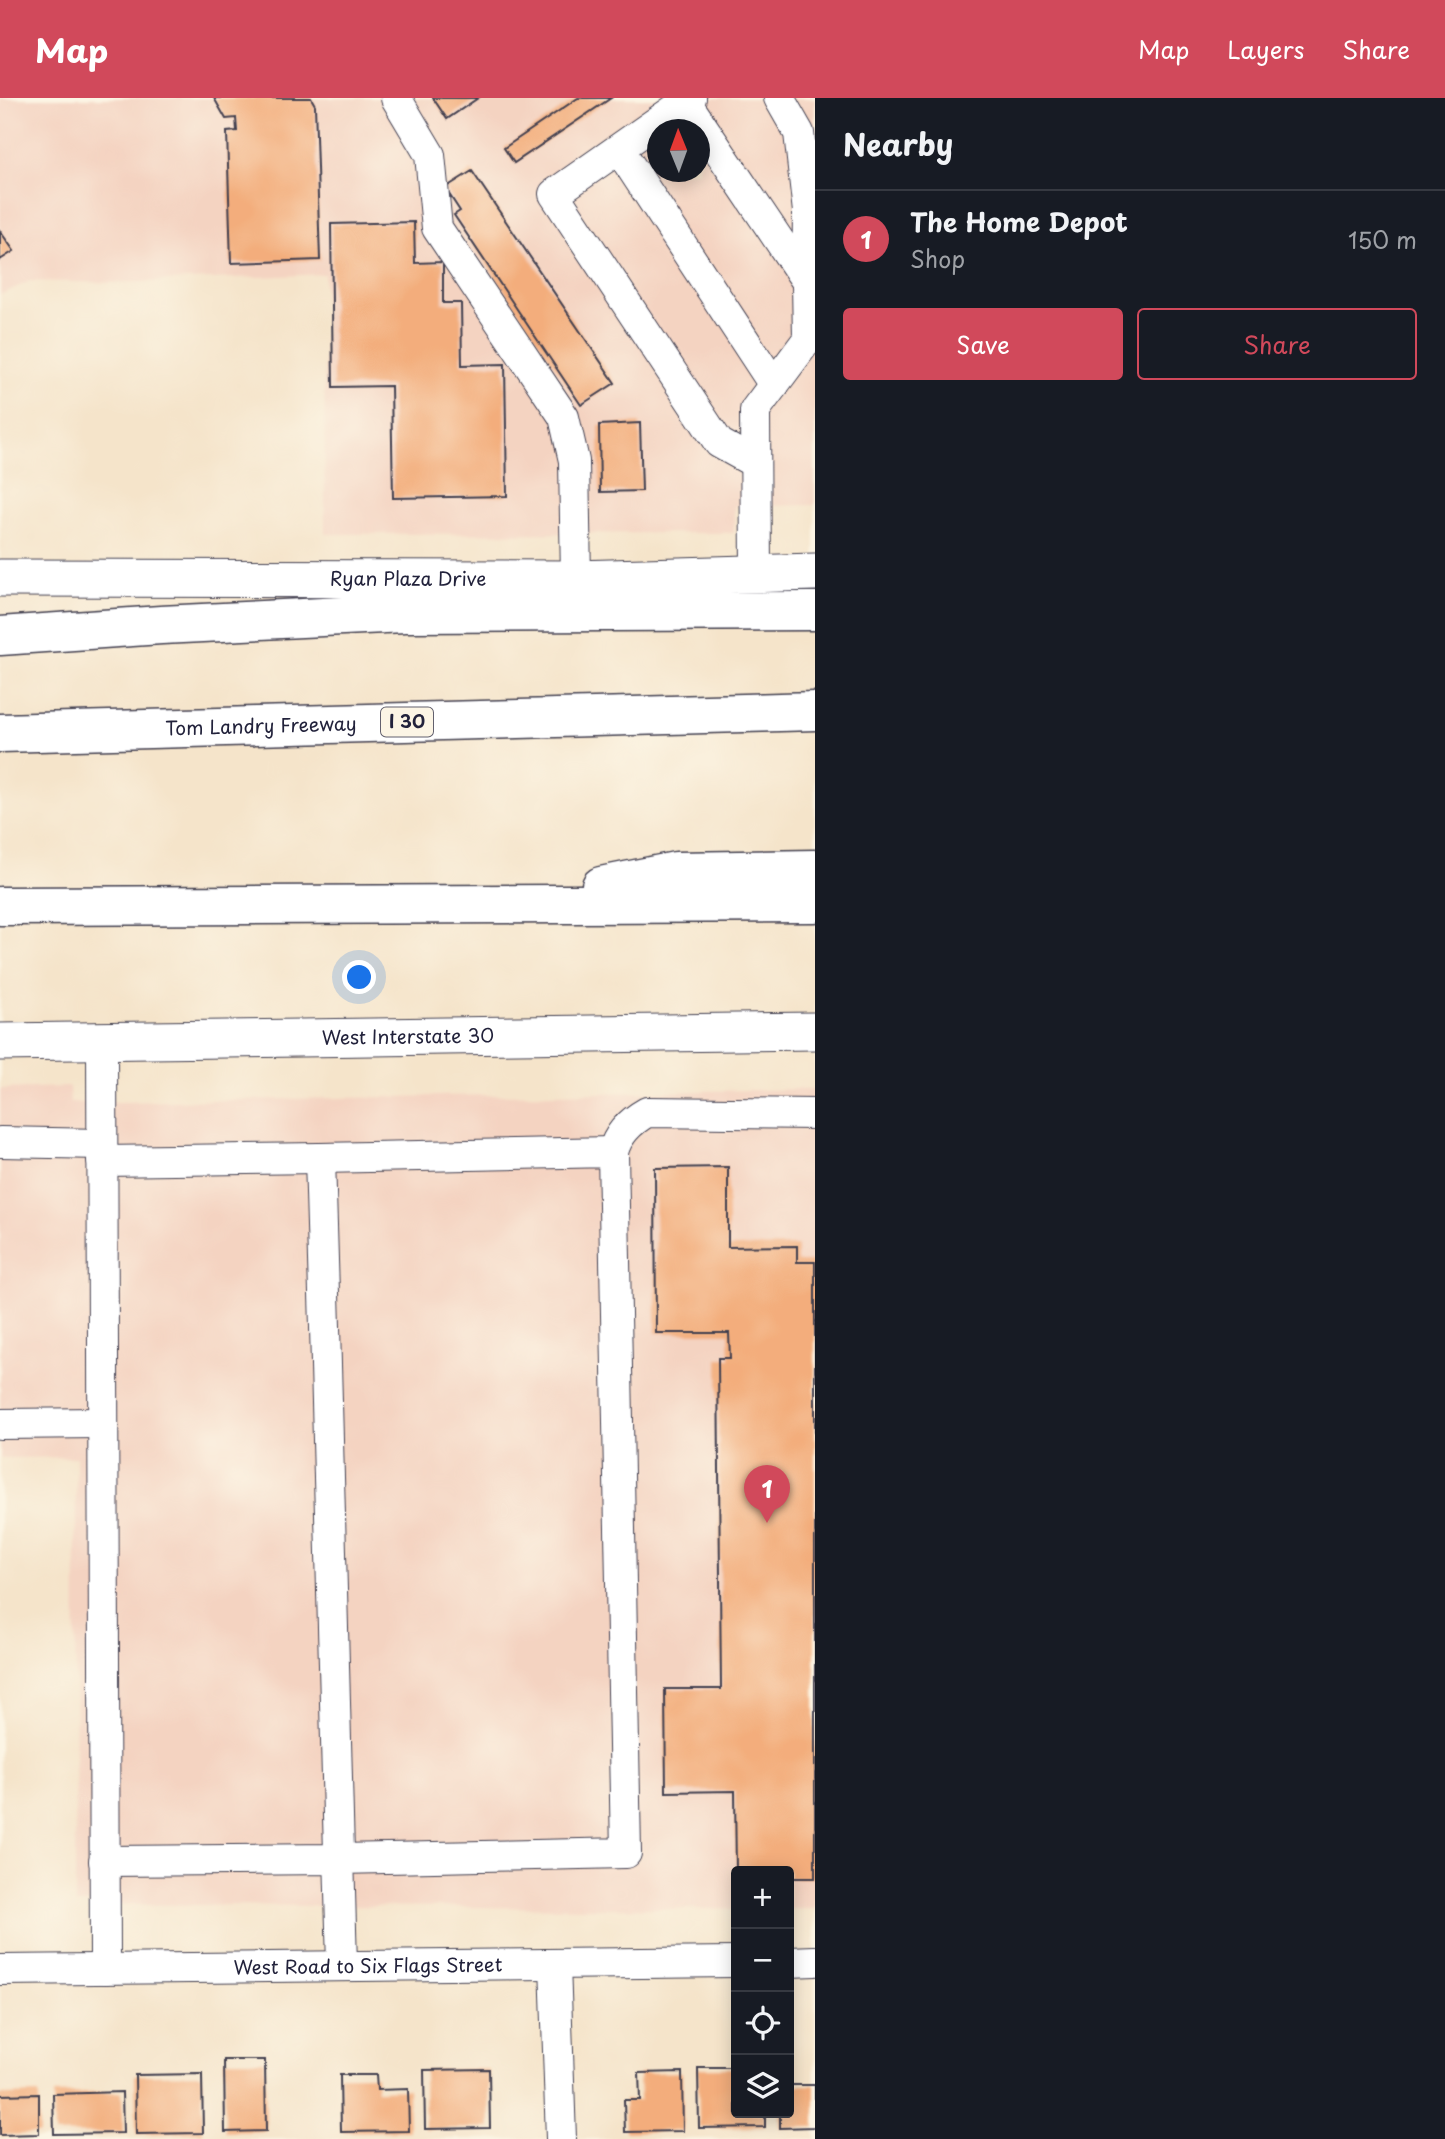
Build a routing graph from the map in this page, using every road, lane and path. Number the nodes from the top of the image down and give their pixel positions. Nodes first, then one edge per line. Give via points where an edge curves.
1 (396, 98) edge
2 (779, 98) edge
3 (688, 100) edge
4 (619, 149) junction
5 (812, 212) edge
6 (807, 282) junction
7 (774, 385) junction
8 (755, 463) junction
9 (815, 572) edge
10 (756, 573) junction
11 (0, 578) edge
12 (576, 579) junction
13 (815, 611) edge
14 (0, 636) edge
15 (815, 711) edge
16 (0, 733) edge
17 (815, 869) edge
18 (815, 902) edge
19 (506, 904) junction
20 (0, 906) edge
21 (815, 1031) edge
22 (102, 1040) junction
23 (0, 1042) edge
24 (815, 1114) edge
25 (0, 1142) edge
26 (613, 1152) junction
27 (102, 1153) junction
28 (320, 1158) junction
29 (103, 1423) junction
30 (0, 1424) edge
31 (340, 1859) junction
32 (104, 1861) junction
33 (815, 1961) edge
34 (731, 1962) edge
35 (794, 1962) edge
36 (555, 1964) junction
37 (342, 1966) junction
38 (105, 1969) junction
39 (0, 1970) edge
40 (561, 2139) edge

1 - 12 street via 430,155 437,228 564,417 574,461
2 - 5 street via 799,133
3 - 4 street
3 - 6 street
4 - 7 street
4 - 8 street via 554,194 719,443
5 - 6 street
6 - 7 street via 808,339
7 - 8 street via 755,410
8 - 10 street
9 - 10 main road, Ryan Plaza Drive
10 - 12 main road, Ryan Plaza Drive
11 - 12 main road, Ryan Plaza Drive
13 - 14 highway via 405,614
15 - 16 highway, Tom Landry Freeway / I 30
17 - 19 highway via 676,872
18 - 19 highway
19 - 20 highway
21 - 22 main road, West Interstate 30
22 - 23 main road, West Interstate 30
22 - 27 street
24 - 26 street via 647,1112 631,1121
25 - 27 street
26 - 28 street
26 - 31 street via 626,1853
27 - 28 street
27 - 29 street
28 - 31 street
29 - 30 street
29 - 32 street
31 - 32 street
31 - 37 street
32 - 38 street
33 - 35 street
34 - 36 street, West Road to Six Flags Street
36 - 37 street, West Road to Six Flags Street
36 - 40 street
37 - 38 street, West Road to Six Flags Street
38 - 39 street, West Road to Six Flags Street

